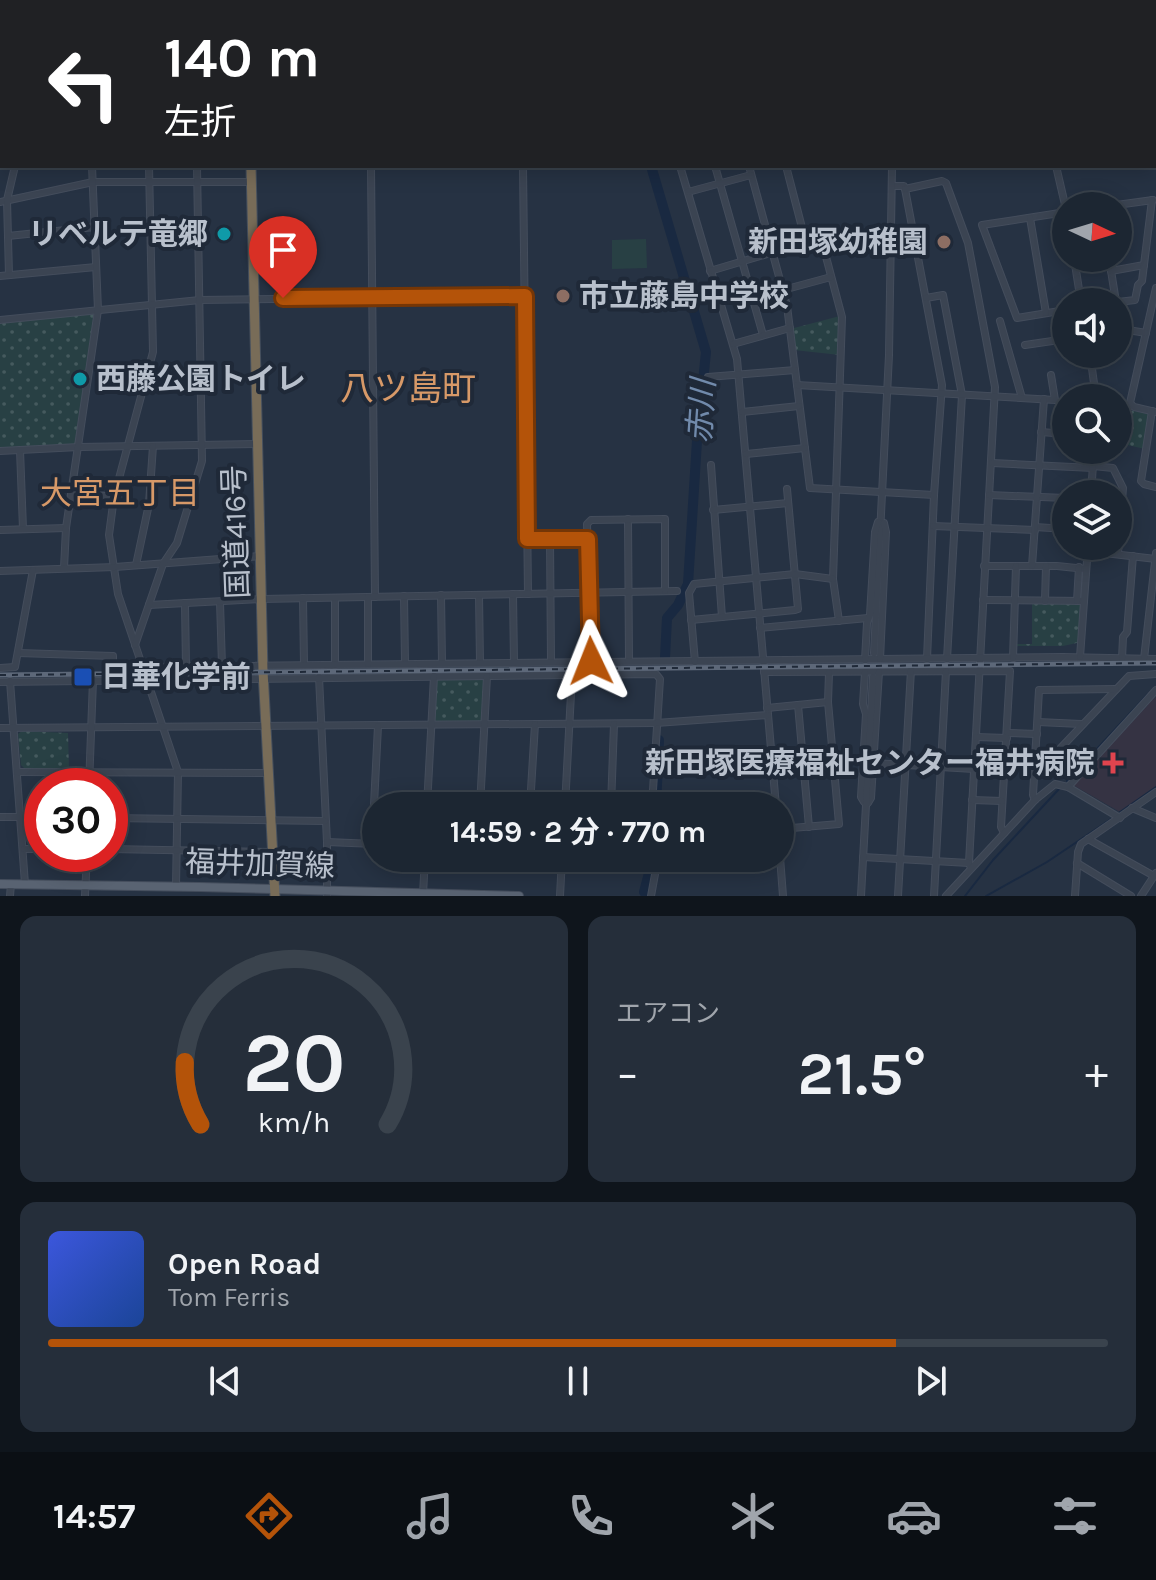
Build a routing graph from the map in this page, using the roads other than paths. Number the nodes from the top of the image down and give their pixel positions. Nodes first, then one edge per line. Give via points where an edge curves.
1 (14, 168) edge
2 (92, 168) edge
3 (149, 168) edge
4 (197, 168) edge
5 (251, 168) edge
6 (371, 168) edge
7 (523, 168) edge
8 (681, 168) edge
9 (716, 168) edge
10 (749, 168) edge
11 (787, 168) edge
12 (892, 168) edge
13 (1056, 168) edge
14 (751, 175) junction
15 (93, 182) junction
16 (149, 182) junction
17 (197, 182) junction
18 (252, 182) junction
19 (720, 183) junction
20 (892, 186) junction
21 (905, 189) junction
22 (688, 192) junction
23 (1062, 192) edge
24 (1154, 199) edge
25 (3, 201) edge
26 (1132, 202) edge
27 (1052, 214) edge
28 (1030, 218) junction
29 (95, 227) junction
30 (1152, 230) edge
31 (8, 236) junction
32 (806, 243) junction
33 (773, 253) junction
34 (742, 262) junction
35 (1144, 265) junction
36 (96, 267) junction
37 (1132, 267) edge
38 (710, 271) junction
39 (9, 275) junction
40 (0, 276) edge
41 (831, 277) junction
42 (1142, 281) junction
43 (1156, 286) edge
44 (783, 290) junction
45 (525, 296) junction
46 (373, 297) junction
47 (254, 298) junction
48 (926, 298) junction
49 (200, 300) junction
50 (1132, 300) edge
51 (152, 305) junction
52 (98, 310) junction
53 (1052, 312) edge
54 (1046, 313) junction
55 (0, 320) edge
56 (1000, 321) dead end
57 (790, 328) junction
58 (1132, 331) edge
59 (1146, 333) junction
60 (763, 335) junction
61 (1052, 341) edge
62 (733, 344) junction
63 (1025, 345) dead end
64 (795, 370) junction
65 (739, 375) junction
66 (1051, 375) dead end
67 (708, 377) dead end
68 (797, 385) junction
69 (839, 388) junction
70 (888, 390) junction
71 (940, 393) junction
72 (962, 395) junction
73 (994, 397) junction
74 (1022, 398) junction
75 (1044, 399) junction
76 (799, 406) junction
77 (1154, 411) edge
78 (742, 412) junction
79 (1041, 432) junction
80 (1052, 433) edge
81 (257, 444) junction
82 (202, 445) junction
83 (127, 446) junction
84 (153, 446) junction
85 (79, 447) junction
86 (805, 448) junction
87 (20, 450) junction
88 (0, 451) edge
89 (746, 454) junction
90 (992, 463) junction
91 (1093, 464) edge
92 (711, 465) dead end
93 (1039, 465) junction
94 (1093, 467) junction
95 (1092, 480) edge
96 (1119, 480) edge
97 (1156, 487) edge
98 (787, 489) dead end
99 (835, 490) junction
100 (71, 492) junction
101 (883, 492) junction
102 (934, 495) junction
103 (989, 495) junction
104 (114, 497) junction
105 (1037, 497) junction
106 (1052, 498) edge
107 (788, 503) junction
108 (750, 506) junction
109 (713, 510) junction
110 (882, 511) junction
111 (628, 519) junction
112 (933, 526) junction
113 (954, 527) junction
114 (987, 527) junction
115 (66, 528) junction
116 (23, 529) junction
117 (1035, 529) junction
118 (1052, 529) edge
119 (0, 530) edge
120 (527, 539) junction
121 (550, 539) junction
122 (588, 539) junction
123 (261, 556) junction
124 (1133, 556) joint
125 (1156, 557) edge
126 (1085, 560) edge
127 (163, 564) junction
128 (136, 565) junction
129 (984, 566) junction
130 (1016, 566) junction
131 (1032, 566) junction
132 (1046, 566) junction
133 (115, 567) junction
134 (64, 568) junction
135 (1082, 568) junction
136 (33, 570) junction
137 (0, 571) edge
138 (795, 574) junction
139 (757, 578) junction
140 (833, 579) junction
141 (720, 581) junction
142 (665, 591) junction
143 (677, 591) dead end
144 (589, 592) junction
145 (629, 592) junction
146 (550, 593) junction
147 (513, 594) junction
148 (528, 594) junction
149 (441, 595) junction
150 (479, 595) junction
151 (404, 596) junction
152 (371, 597) junction
153 (303, 598) junction
154 (335, 598) junction
155 (262, 599) junction
156 (983, 600) junction
157 (1015, 600) junction
158 (1045, 601) junction
159 (1081, 601) junction
160 (220, 602) junction
161 (185, 603) junction
162 (149, 605) junction
163 (759, 613) junction
164 (722, 617) junction
165 (868, 618) junction
166 (691, 620) junction
167 (839, 621) junction
168 (760, 628) junction
169 (135, 645) junction
170 (18, 653) junction
171 (877, 656) junction
172 (1080, 657) junction
173 (1013, 658) junction
174 (927, 659) junction
175 (947, 659) junction
176 (980, 659) junction
177 (1122, 659) junction
178 (1144, 659) junction
179 (1156, 659) edge
180 (865, 660) junction
181 (591, 661) junction
182 (629, 661) junction
183 (763, 661) junction
184 (551, 662) junction
185 (695, 662) junction
186 (442, 663) junction
187 (480, 663) junction
188 (514, 663) junction
189 (368, 664) junction
190 (405, 664) junction
191 (304, 665) junction
192 (335, 665) junction
193 (222, 666) junction
194 (263, 666) junction
195 (144, 667) junction
196 (186, 667) junction
197 (0, 668) edge
198 (911, 670) junction
199 (946, 671) junction
200 (979, 671) junction
201 (764, 672) junction
202 (865, 672) junction
203 (829, 673) junction
204 (876, 674) junction
205 (1156, 674) edge
206 (572, 675) junction
207 (434, 676) junction
208 (487, 676) junction
209 (319, 677) junction
210 (148, 679) junction
211 (264, 679) junction
212 (93, 680) junction
213 (10, 681) junction
214 (0, 682) edge
215 (1116, 689) junction
216 (1156, 690) edge
217 (828, 702) junction
218 (798, 705) junction
219 (768, 711) junction
220 (1038, 722) junction
221 (656, 723) junction
222 (535, 724) junction
223 (570, 724) junction
224 (614, 724) junction
225 (1081, 724) junction
226 (432, 725) junction
227 (484, 725) junction
228 (321, 726) junction
229 (378, 726) junction
230 (163, 727) junction
231 (266, 727) junction
232 (0, 728) edge
233 (14, 728) junction
234 (92, 728) junction
235 (1037, 734) junction
236 (1007, 736) junction
237 (976, 737) junction
238 (873, 763) junction
239 (905, 765) junction
240 (941, 767) junction
241 (90, 768) edge
242 (974, 769) junction
243 (17, 772) junction
244 (24, 772) edge
245 (128, 772) edge
246 (178, 772) junction
247 (269, 773) junction
248 (1035, 775) junction
249 (1068, 787) junction
250 (376, 792) edge
251 (428, 792) edge
252 (481, 792) edge
253 (531, 792) edge
254 (566, 792) edge
255 (612, 792) edge
256 (653, 792) edge
257 (775, 792) edge
258 (1156, 792) edge
259 (972, 800) junction
260 (1035, 800) junction
261 (1002, 801) junction
262 (866, 806) junction
263 (1132, 808) junction
264 (0, 817) edge
265 (21, 817) junction
266 (128, 818) edge
267 (1120, 818) junction
268 (1156, 818) edge
269 (177, 819) junction
270 (271, 820) junction
271 (325, 821) junction
272 (809, 827) junction
273 (794, 828) edge
274 (1004, 833) junction
275 (1088, 839) junction
276 (327, 842) junction
277 (362, 843) edge
278 (24, 849) edge
279 (128, 849) edge
280 (177, 850) junction
281 (273, 852) junction
282 (863, 857) junction
283 (900, 859) junction
284 (936, 861) junction
285 (1077, 863) junction
286 (970, 865) junction
287 (25, 872) edge
288 (86, 872) edge
289 (424, 872) edge
290 (561, 872) edge
291 (655, 872) edge
292 (781, 872) edge
293 (1155, 875) edge
294 (0, 884) edge
295 (11, 884) junction
296 (25, 884) junction
297 (85, 885) junction
298 (134, 886) junction
299 (176, 886) junction
300 (163, 891) edge
301 (201, 891) edge
302 (275, 892) edge
303 (328, 893) edge
304 (423, 895) edge
305 (1077, 895) edge
306 (10, 896) edge
307 (85, 896) edge
308 (134, 896) edge
309 (519, 896) edge
310 (560, 896) edge
311 (651, 896) edge
312 (783, 896) edge
313 (861, 896) edge
314 (898, 896) edge
315 (934, 896) edge
316 (946, 896) edge
317 (1131, 896) edge
318 (1141, 896) edge

1 - 25 street
2 - 15 street
3 - 16 street
4 - 17 street
5 - 18 highway, 国道416号
6 - 46 street
7 - 45 street
8 - 22 street
9 - 19 street
10 - 14 street
11 - 32 street
12 - 20 street
13 - 23 street
14 - 19 street
14 - 33 street
15 - 16 street
15 - 25 street
15 - 29 street
16 - 17 street
16 - 51 street
17 - 18 street
17 - 49 street
18 - 47 highway, 国道416号
19 - 22 street
19 - 34 street
20 - 21 street
20 - 70 street
21 - 48 street
21 - 73 street via 946,183 968,243
22 - 38 street
24 - 26 street
24 - 30 street
25 - 31 street
27 - 28 street
28 - 54 street
28 - 54 street via 982,225 1017,318
29 - 31 street
29 - 36 street
30 - 35 street
31 - 39 street
32 - 33 street
32 - 41 street via 821,238
33 - 34 street
33 - 44 street
34 - 38 street
34 - 60 street
35 - 37 street
35 - 42 street
36 - 39 street
36 - 52 street
38 - 62 street
39 - 40 street
41 - 44 street
41 - 69 street via 842,317
42 - 43 street
42 - 50 street
43 - 59 street
44 - 57 street
45 - 46 street
45 - 120 street
46 - 47 street
46 - 152 street
47 - 49 street
47 - 81 highway, 国道416号
48 - 71 street
48 - 72 street via 943,295
49 - 51 street
49 - 82 street
51 - 52 street
51 - 83 street via 153,352
52 - 55 street
52 - 85 street
53 - 54 street
56 - 74 street
57 - 60 street
57 - 64 street
58 - 59 street
59 - 77 street via 1130,403
60 - 62 street
61 - 63 street
62 - 65 street
64 - 65 street
64 - 68 street
65 - 67 street
65 - 78 street
66 - 75 street via 1055,400
68 - 69 street
68 - 76 street
69 - 70 street
69 - 99 street
70 - 71 street
70 - 101 street
71 - 72 street
71 - 102 street
72 - 73 street
72 - 113 street
73 - 74 street
73 - 90 street
74 - 75 street
75 - 79 street
76 - 78 street
76 - 86 street
77 - 97 street via 1141,481
78 - 89 street
79 - 80 street
79 - 93 street
81 - 82 street
81 - 123 highway, 国道416号
82 - 84 street
82 - 127 street via 177,543
83 - 84 street
83 - 85 street
83 - 104 street
84 - 128 street via 149,504
85 - 87 street
85 - 100 street
86 - 89 street
86 - 99 street via 810,488
87 - 88 street
87 - 116 street
89 - 108 street
90 - 93 street
90 - 103 street
91 - 94 street
92 - 109 street
93 - 94 street
93 - 105 street
94 - 95 street
94 - 96 street via 1113,468
98 - 107 street
99 - 101 street
99 - 140 street
100 - 104 street
100 - 115 street
101 - 102 street
101 - 110 street
102 - 112 street
103 - 105 street
103 - 114 street
104 - 133 street via 109,535
105 - 106 street
105 - 117 street
107 - 108 street
107 - 138 street
108 - 109 street
108 - 139 street
109 - 141 street
110 - 165 street via 875,532
110 - 171 street
111 - 122 street via 591,520
111 - 142 street via 665,519
111 - 145 street
112 - 113 street
112 - 174 street
113 - 114 street
113 - 175 street
114 - 117 street
114 - 129 street
115 - 116 street
115 - 134 street
116 - 119 street
117 - 118 street
117 - 131 street
120 - 121 street
120 - 148 street
121 - 122 street
121 - 146 street
122 - 144 street
123 - 127 street
123 - 155 highway, 国道416号
124 - 125 street
124 - 177 street
125 - 178 street
126 - 135 street
127 - 128 street
127 - 162 street
128 - 133 street
129 - 130 street
129 - 156 street
130 - 131 street
130 - 157 street
131 - 132 street
132 - 135 street
132 - 158 street
133 - 134 street
133 - 169 street
134 - 136 street
135 - 159 street
136 - 137 street
136 - 170 street
138 - 139 street
138 - 140 street
138 - 163 street via 798,609
139 - 141 street
139 - 163 street
140 - 167 street
141 - 164 street
141 - 166 street via 694,584 689,593
142 - 143 street
142 - 145 street
144 - 145 street
144 - 146 street
144 - 181 street
145 - 182 street
146 - 148 street
146 - 184 street
147 - 148 street
147 - 150 street
147 - 188 street
149 - 150 street
149 - 151 street
149 - 186 street
150 - 187 street
151 - 152 street
151 - 190 street
152 - 154 street
152 - 189 street
153 - 154 street
153 - 155 street
153 - 191 street
154 - 192 street
155 - 160 street
155 - 194 highway, 国道416号
156 - 157 street
156 - 176 street
157 - 158 street
157 - 173 street
158 - 159 street
159 - 172 street
160 - 161 street
160 - 193 street
161 - 162 street
161 - 196 street
162 - 169 street
163 - 164 street
163 - 168 street
164 - 166 street
165 - 167 street
165 - 180 street
166 - 185 street
167 - 168 street
168 - 183 street
169 - 195 street
170 - 195 street via 113,656 113,667
170 - 197 street via 15,667
171 - 174 street
171 - 180 street
172 - 173 street
172 - 177 street
173 - 176 street
174 - 175 street
175 - 176 street
176 - 200 street
177 - 178 street
178 - 179 street
180 - 183 street
181 - 182 street
181 - 184 street
182 - 185 street
183 - 185 street
183 - 201 street
184 - 188 street
186 - 187 street
186 - 190 street
187 - 188 street
189 - 190 street
189 - 192 street
191 - 192 street
191 - 194 street
193 - 194 street
193 - 196 street
194 - 211 highway, 国道416号
195 - 196 street
195 - 210 street
198 - 199 street
198 - 204 street
198 - 239 street
199 - 200 street
199 - 240 street
200 - 236 street via 1010,671
200 - 237 street
201 - 203 street
201 - 219 street
202 - 203 street
202 - 204 street
202 - 262 street via 861,797
203 - 217 street
204 - 238 street
204 - 262 street
205 - 215 street via 1129,676
206 - 208 street
206 - 221 street via 656,674
206 - 223 street
207 - 208 street
207 - 209 street
207 - 226 street
208 - 227 street
209 - 211 street
209 - 228 street
210 - 211 street
210 - 212 street
210 - 230 street
211 - 231 highway, 国道416号
212 - 213 street
212 - 234 street
213 - 214 street
213 - 233 street
215 - 220 street via 1039,690
215 - 225 street
216 - 249 street
217 - 218 street
217 - 272 street via 839,824
218 - 219 street
218 - 272 street
219 - 221 street
219 - 257 street
220 - 225 street
220 - 235 street
221 - 224 street
221 - 256 street
222 - 223 street
222 - 227 street
222 - 253 street
223 - 224 street
223 - 254 street
224 - 255 street
225 - 248 street
226 - 227 street
226 - 229 street
226 - 251 street
227 - 252 street
228 - 229 street
228 - 231 street
228 - 271 street
229 - 250 street
230 - 231 street
230 - 234 street
230 - 246 street
231 - 247 highway, 国道416号
232 - 233 street
233 - 234 street
233 - 243 street
234 - 241 street
235 - 236 street
235 - 248 street
236 - 237 street
236 - 261 street
237 - 242 street
238 - 239 street
238 - 262 street
239 - 240 street
239 - 283 street
240 - 242 street
240 - 284 street
242 - 259 street
243 - 244 street
243 - 265 street
245 - 246 street
246 - 247 street
246 - 269 street
247 - 270 highway, 国道416号
248 - 260 street
249 - 260 street via 1055,784
249 - 267 street
258 - 263 street
259 - 261 street
259 - 286 street
260 - 274 street
261 - 274 street
262 - 282 street
263 - 267 street
263 - 268 street
264 - 265 street
265 - 278 street
266 - 269 street
267 - 275 street
269 - 270 street
269 - 280 street
270 - 271 street
270 - 281 highway, 国道416号
271 - 276 street
272 - 273 street
274 - 286 street
275 - 285 street via 1079,848
275 - 293 street
276 - 277 street
276 - 303 street
279 - 280 street
280 - 281 street
280 - 299 street
281 - 302 highway, 国道416号
282 - 283 street
282 - 313 street
283 - 284 street
283 - 314 street
284 - 286 street
284 - 315 street
285 - 305 street
285 - 317 street
286 - 316 street
287 - 296 street
288 - 297 street
289 - 304 street
290 - 310 street
291 - 311 street
292 - 312 street
293 - 318 street
294 - 295 main road, 福井加賀線
295 - 296 main road, 福井加賀線
295 - 306 street
296 - 297 main road, 福井加賀線
297 - 298 main road, 福井加賀線
297 - 307 street
298 - 300 main road, 福井加賀線
298 - 308 street
299 - 300 main road, 福井加賀線
299 - 301 main road, 福井加賀線
301 - 302 main road, 福井加賀線
302 - 303 main road, 福井加賀線
303 - 304 main road, 福井加賀線
304 - 309 main road, 福井加賀線

